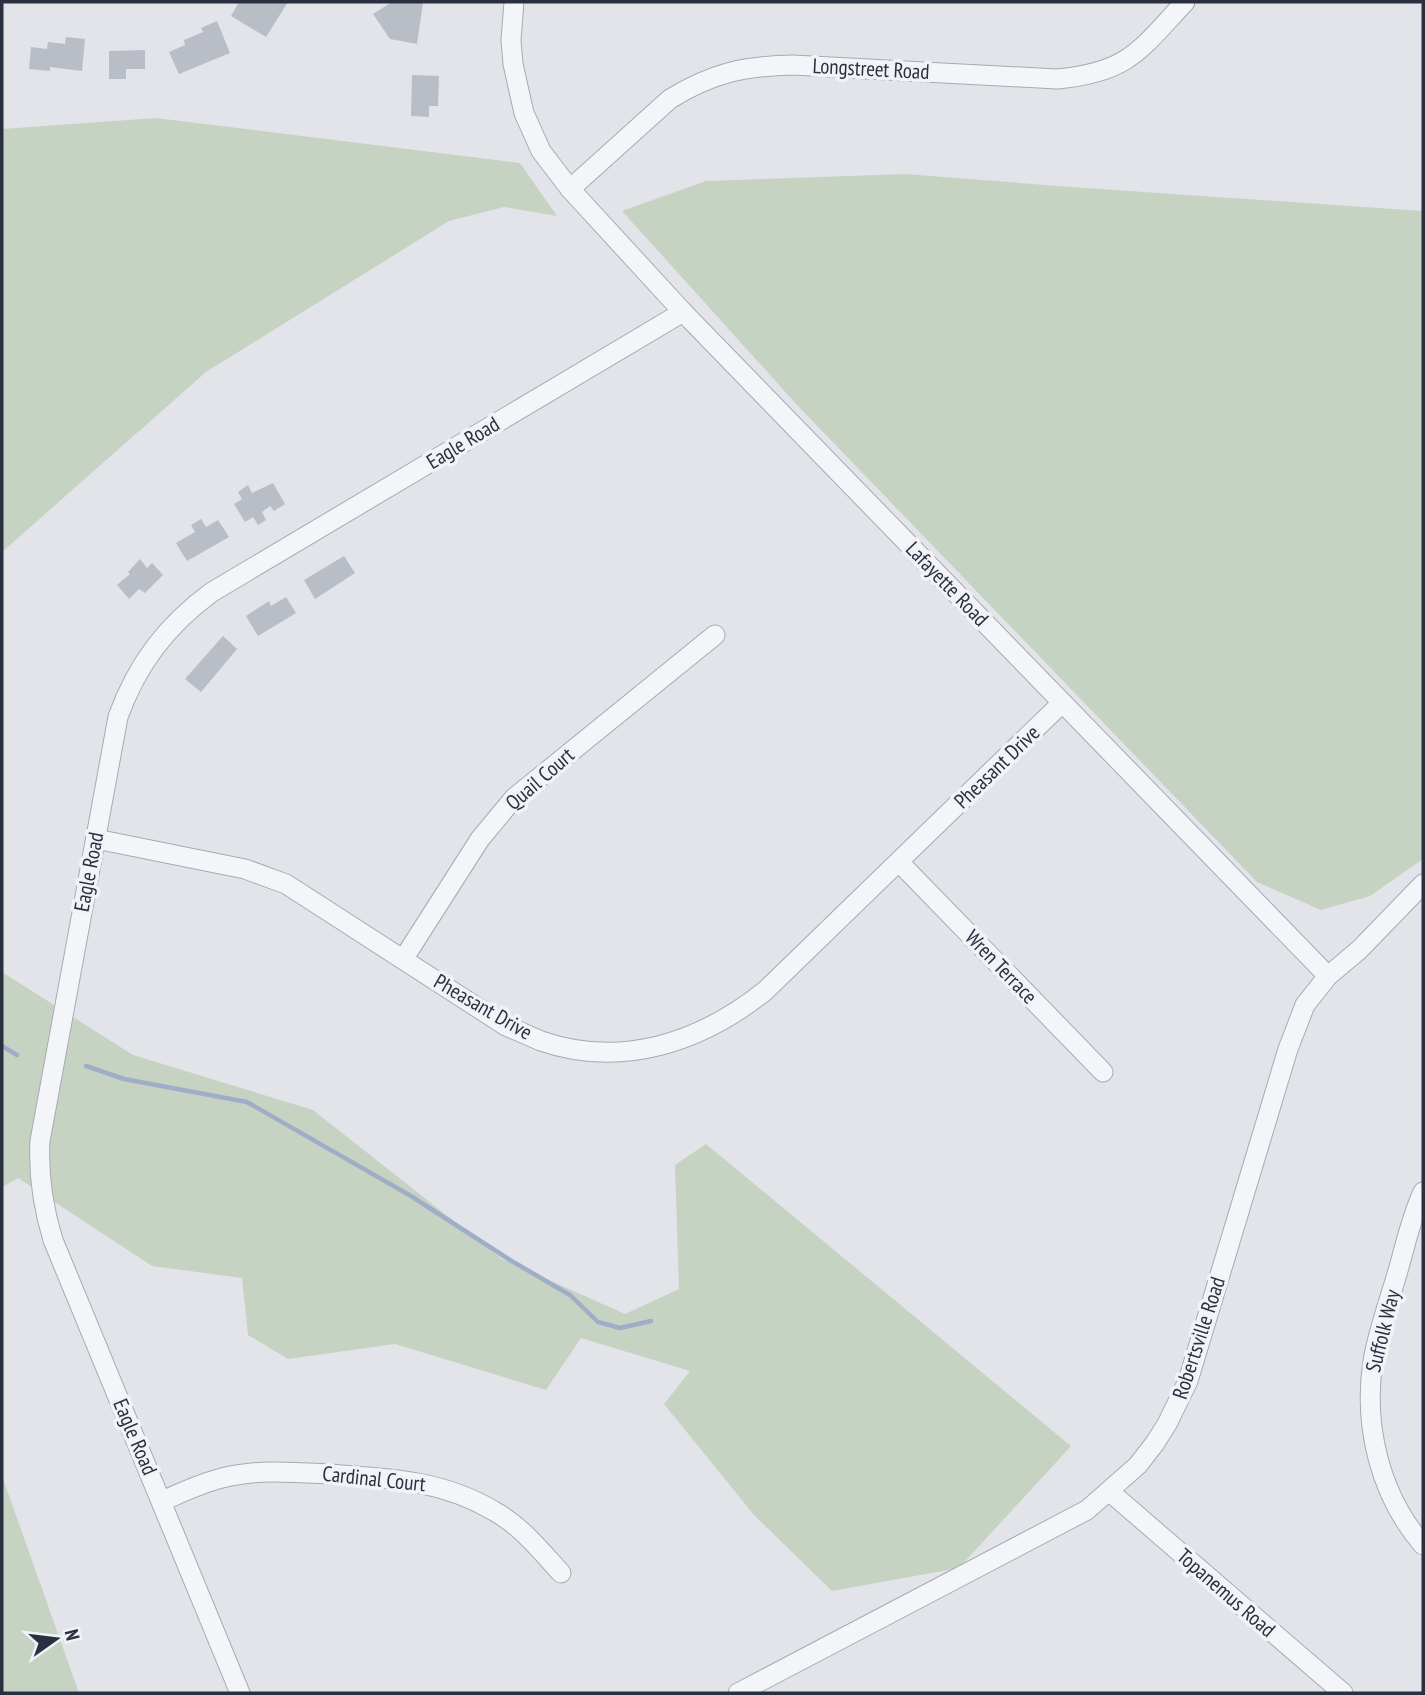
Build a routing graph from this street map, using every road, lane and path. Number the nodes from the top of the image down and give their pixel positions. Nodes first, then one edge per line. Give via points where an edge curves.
1 (514, 2) edge
2 (1185, 2) edge
3 (570, 190) junction
4 (683, 312) junction
5 (715, 635) dead end
6 (1062, 703) junction
7 (96, 839) junction
8 (899, 862) junction
9 (1422, 888) edge
10 (404, 958) junction
11 (1328, 976) junction
12 (1103, 1072) dead end
13 (1423, 1192) edge
14 (1110, 1492) junction
15 (162, 1500) junction
16 (1423, 1545) edge
17 (561, 1573) dead end
18 (240, 1693) edge
19 (738, 1693) edge
20 (1343, 1693) edge

1 - 3 street, Lafayette Road via 513,64 524,113 541,151
2 - 3 street, Longstreet Road via 1133,55 1085,76 1057,79 793,65 725,73 670,99
3 - 4 street, Lafayette Road
4 - 6 street, Lafayette Road
4 - 7 street, Eagle Road via 190,608 151,650 125,696
5 - 10 street, Quail Court via 514,798 480,839
6 - 8 street, Pheasant Drive
6 - 11 street, Lafayette Road
7 - 10 street, Pheasant Drive via 266,876 299,890
7 - 15 street, Eagle Road via 40,1141 39,1180 53,1240
8 - 10 street, Pheasant Drive via 741,1010 701,1033 643,1049 611,1052 541,1041 506,1026
8 - 12 street, Wren Terrace
9 - 11 street, Robertsville Road
11 - 14 street, Robertsville Road via 1305,1005 1288,1049 1179,1403 1138,1465
13 - 16 street, Suffolk Way via 1379,1334 1370,1401 1381,1471 1405,1521
14 - 19 street, Robertsville Road via 1087,1510
14 - 20 street, Topanemus Road
15 - 17 street, Cardinal Court via 223,1478 263,1472 418,1481 456,1491 496,1512 528,1536
15 - 18 street, Eagle Road

